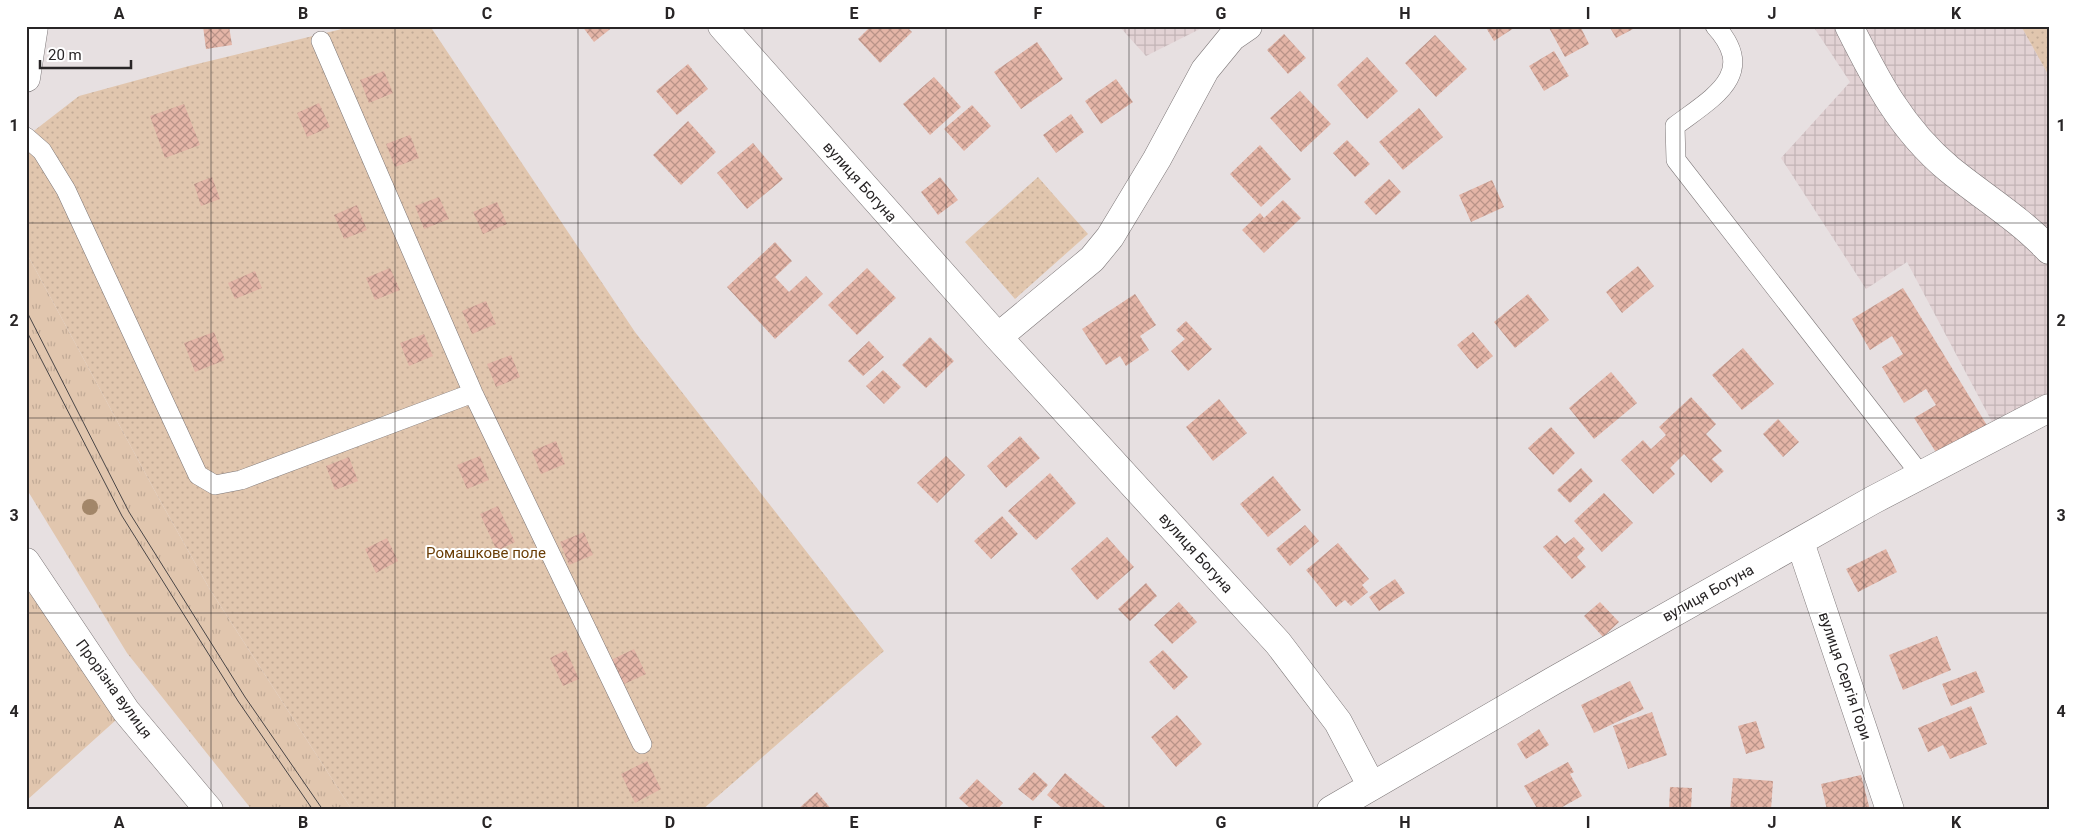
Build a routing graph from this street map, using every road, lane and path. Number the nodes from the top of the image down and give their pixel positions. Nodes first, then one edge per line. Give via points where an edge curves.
1 (34, 26) edge
2 (722, 26) edge
3 (1248, 26) edge
4 (1715, 26) edge
5 (1848, 26) edge
6 (321, 42) dead end
7 (26, 78) edge
8 (26, 137) edge
9 (2049, 250) edge
10 (998, 337) junction
11 (473, 393) junction
12 (2049, 408) edge
13 (1921, 475) junction
14 (1800, 542) junction
15 (26, 562) edge
16 (642, 744) dead end
17 (1371, 785) junction
18 (209, 810) edge
19 (1330, 810) edge
20 (1890, 810) edge

1 - 7 street
2 - 10 street, вулиця Богуна
3 - 10 street via 1232,37 1205,70 1157,159 1092,259
4 - 13 lane via 1728,40 1734,57 1728,81 1719,94 1675,126 1676,160
5 - 9 street via 1891,106 1917,137 1948,168 2020,223
6 - 11 lane
8 - 11 lane via 42,151 66,190 198,475 215,484 241,480
10 - 17 street, вулиця Богуна via 1278,643 1338,722
11 - 16 lane
12 - 13 street, вулиця Богуна
13 - 14 street, вулиця Богуна
14 - 17 street, вулиця Богуна
14 - 20 street, вулиця Сергія Гори
15 - 18 street, Прорізна вулиця via 126,711
17 - 19 street, вулиця Богуна

